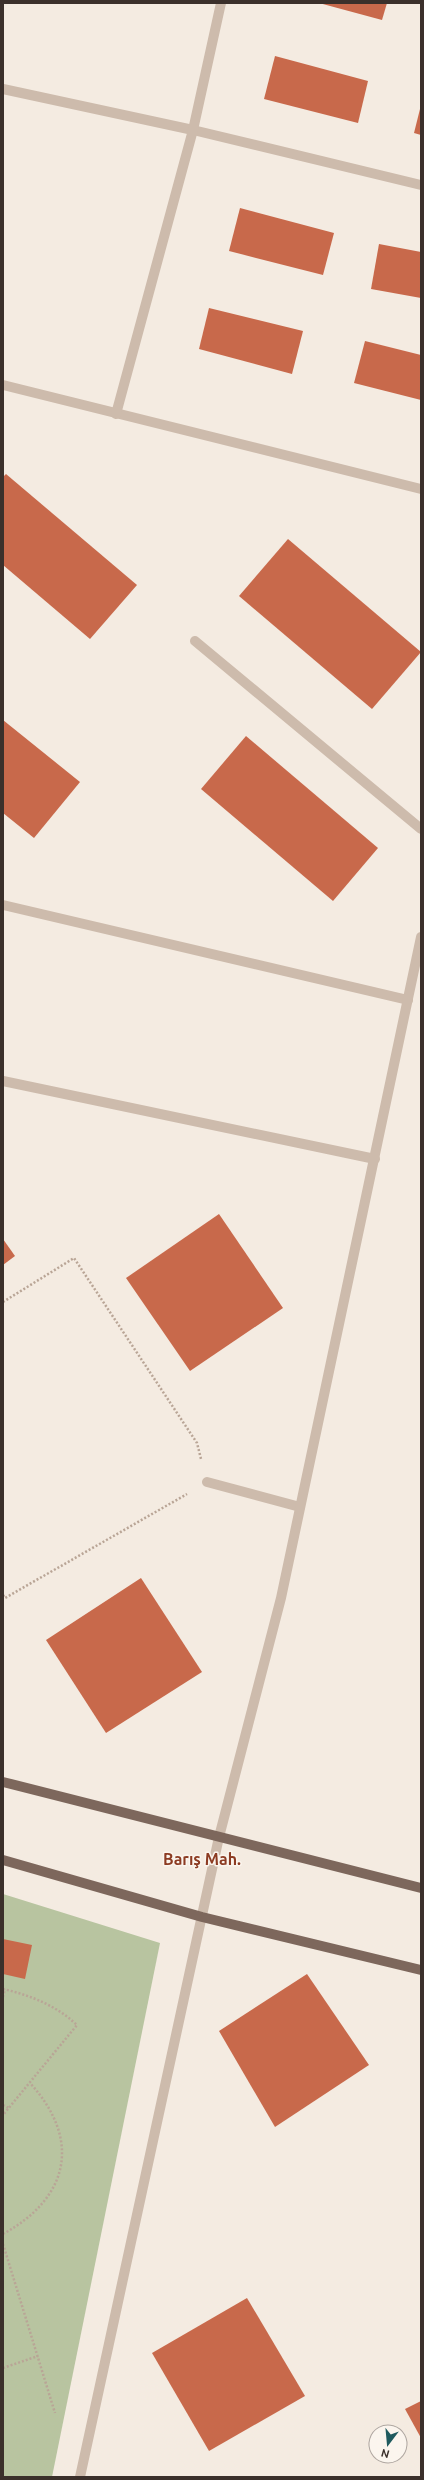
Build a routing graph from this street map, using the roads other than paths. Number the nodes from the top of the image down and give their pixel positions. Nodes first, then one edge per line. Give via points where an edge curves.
1 (222, 3) edge
2 (3, 89) edge
3 (193, 130) junction
4 (421, 185) edge
5 (3, 385) edge
6 (116, 414) junction
7 (421, 489) edge
8 (195, 642) dead end
9 (421, 829) edge
10 (3, 905) edge
11 (421, 936) edge
12 (408, 1000) junction
13 (3, 1081) edge
14 (375, 1159) junction
15 (207, 1482) road end
16 (300, 1507) junction
17 (3, 1782) edge
18 (219, 1837) junction
19 (3, 1860) edge
20 (421, 1888) edge
21 (202, 1917) junction
22 (421, 1970) edge
23 (80, 2477) edge

1 - 3 street
2 - 3 street
3 - 4 street
3 - 6 street
5 - 6 street
6 - 7 street
8 - 9 street
10 - 12 street
11 - 12 street
12 - 14 street
13 - 14 street
14 - 16 street
15 - 16 street
16 - 18 street via 281,1598
17 - 18 main road
18 - 20 main road
18 - 21 street
19 - 21 main road
21 - 22 main road
21 - 23 street

